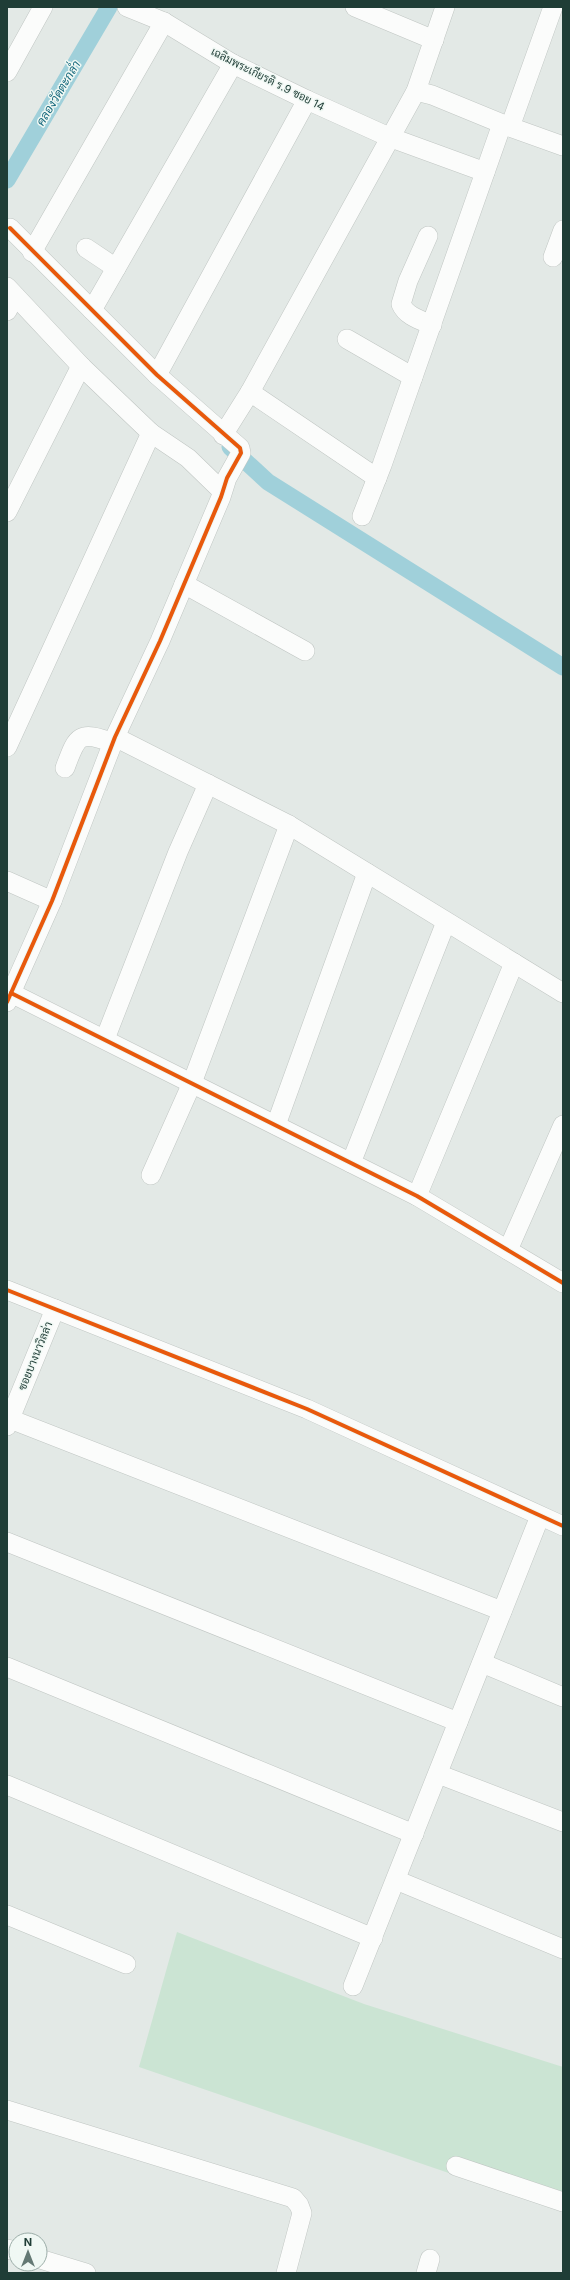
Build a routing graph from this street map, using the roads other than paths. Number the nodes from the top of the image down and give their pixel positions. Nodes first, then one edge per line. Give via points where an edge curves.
1 (43, 7) edge
2 (127, 7) edge
3 (354, 7) edge
4 (445, 7) edge
5 (553, 7) edge
6 (164, 22) junction
7 (434, 40) junction
8 (233, 64) junction
9 (7, 72) edge
10 (416, 91) junction
11 (307, 100) junction
12 (506, 126) junction
13 (389, 137) junction
14 (563, 146) edge
15 (485, 172) junction
16 (10, 228) dead end
17 (563, 230) edge
18 (428, 236) dead end
19 (86, 248) dead end
20 (32, 252) junction
21 (553, 257) dead end
22 (116, 268) junction
23 (10, 298) edge
24 (92, 310) junction
25 (432, 325) junction
26 (347, 339) dead end
27 (81, 366) junction
28 (157, 375) junction
29 (413, 377) junction
30 (250, 392) junction
31 (151, 433) junction
32 (223, 435) junction
33 (377, 478) junction
34 (225, 485) junction
35 (7, 512) edge
36 (362, 516) dead end
37 (184, 584) junction
38 (305, 651) dead end
39 (114, 740) junction
40 (7, 747) edge
41 (65, 768) dead end
42 (208, 784) junction
43 (289, 825) junction
44 (366, 873) junction
45 (7, 881) edge
46 (52, 901) junction
47 (446, 922) junction
48 (514, 963) junction
49 (563, 992) edge
50 (9, 997) edge
51 (105, 1039) junction
52 (192, 1083) junction
53 (276, 1125) junction
54 (563, 1125) edge
55 (351, 1163) junction
56 (151, 1175) dead end
57 (417, 1196) junction
58 (508, 1250) junction
59 (563, 1283) edge
60 (7, 1290) edge
61 (55, 1309) junction
62 (8, 1422) edge
63 (540, 1516) junction
64 (563, 1526) edge
65 (7, 1542) edge
66 (502, 1611) junction
67 (482, 1663) junction
68 (7, 1667) edge
69 (563, 1697) edge
70 (458, 1722) junction
71 (438, 1774) junction
72 (7, 1785) edge
73 (563, 1822) edge
74 (414, 1834) junction
75 (396, 1880) junction
76 (7, 1916) edge
77 (373, 1938) junction
78 (563, 1949) edge
79 (126, 1964) dead end
80 (354, 1986) dead end
81 (7, 2110) edge
82 (456, 2166) dead end
83 (563, 2202) edge
84 (48, 2261) edge
85 (86, 2273) edge
86 (286, 2273) edge

1 - 9 street
2 - 6 street, เฉลิมพระเกียรติ ร.9 ซอย 14
3 - 7 street
4 - 7 street
5 - 12 street
6 - 8 street, เฉลิมพระเกียรติ ร.9 ซอย 14
6 - 20 street
7 - 10 street
8 - 11 street, เฉลิมพระเกียรติ ร.9 ซอย 14
8 - 22 street
10 - 12 street
10 - 13 street
11 - 13 street, เฉลิมพระเกียรติ ร.9 ซอย 14
11 - 28 street
12 - 14 street
12 - 15 street
13 - 15 street, เฉลิมพระเกียรติ ร.9 ซอย 14
13 - 30 street
15 - 25 street
16 - 20 street
17 - 21 street
18 - 25 street via 400,304 409,314
19 - 22 street
20 - 24 street
22 - 24 street
23 - 27 street
24 - 28 street
25 - 29 street
26 - 29 street
27 - 31 street
27 - 35 street
28 - 32 street
29 - 33 street
30 - 32 street
30 - 33 street
31 - 34 street
31 - 40 street
32 - 34 street via 240,448
33 - 36 street
34 - 37 street
37 - 38 street
37 - 39 street
39 - 41 street via 82,736 74,743
39 - 42 street
39 - 46 street
42 - 43 street
42 - 51 street via 175,859
43 - 44 street
43 - 52 street
44 - 47 street
44 - 53 street
45 - 46 street
46 - 50 street
47 - 48 street
47 - 55 street
48 - 49 street
48 - 57 street
50 - 51 street
51 - 52 street
52 - 53 street
52 - 56 street
53 - 55 street
54 - 58 street
55 - 57 street
57 - 58 street
58 - 59 street
60 - 61 street
61 - 62 street, ซอยบางนาวิลล่า
61 - 63 street via 307,1409
62 - 66 street
63 - 64 street
63 - 66 street
65 - 70 street
66 - 67 street
67 - 69 street
67 - 70 street
68 - 74 street
70 - 71 street
71 - 73 street
71 - 74 street
72 - 77 street
74 - 75 street
75 - 77 street
75 - 78 street
76 - 79 street
77 - 80 street
81 - 86 street via 293,2198 302,2213
82 - 83 street
84 - 85 street

